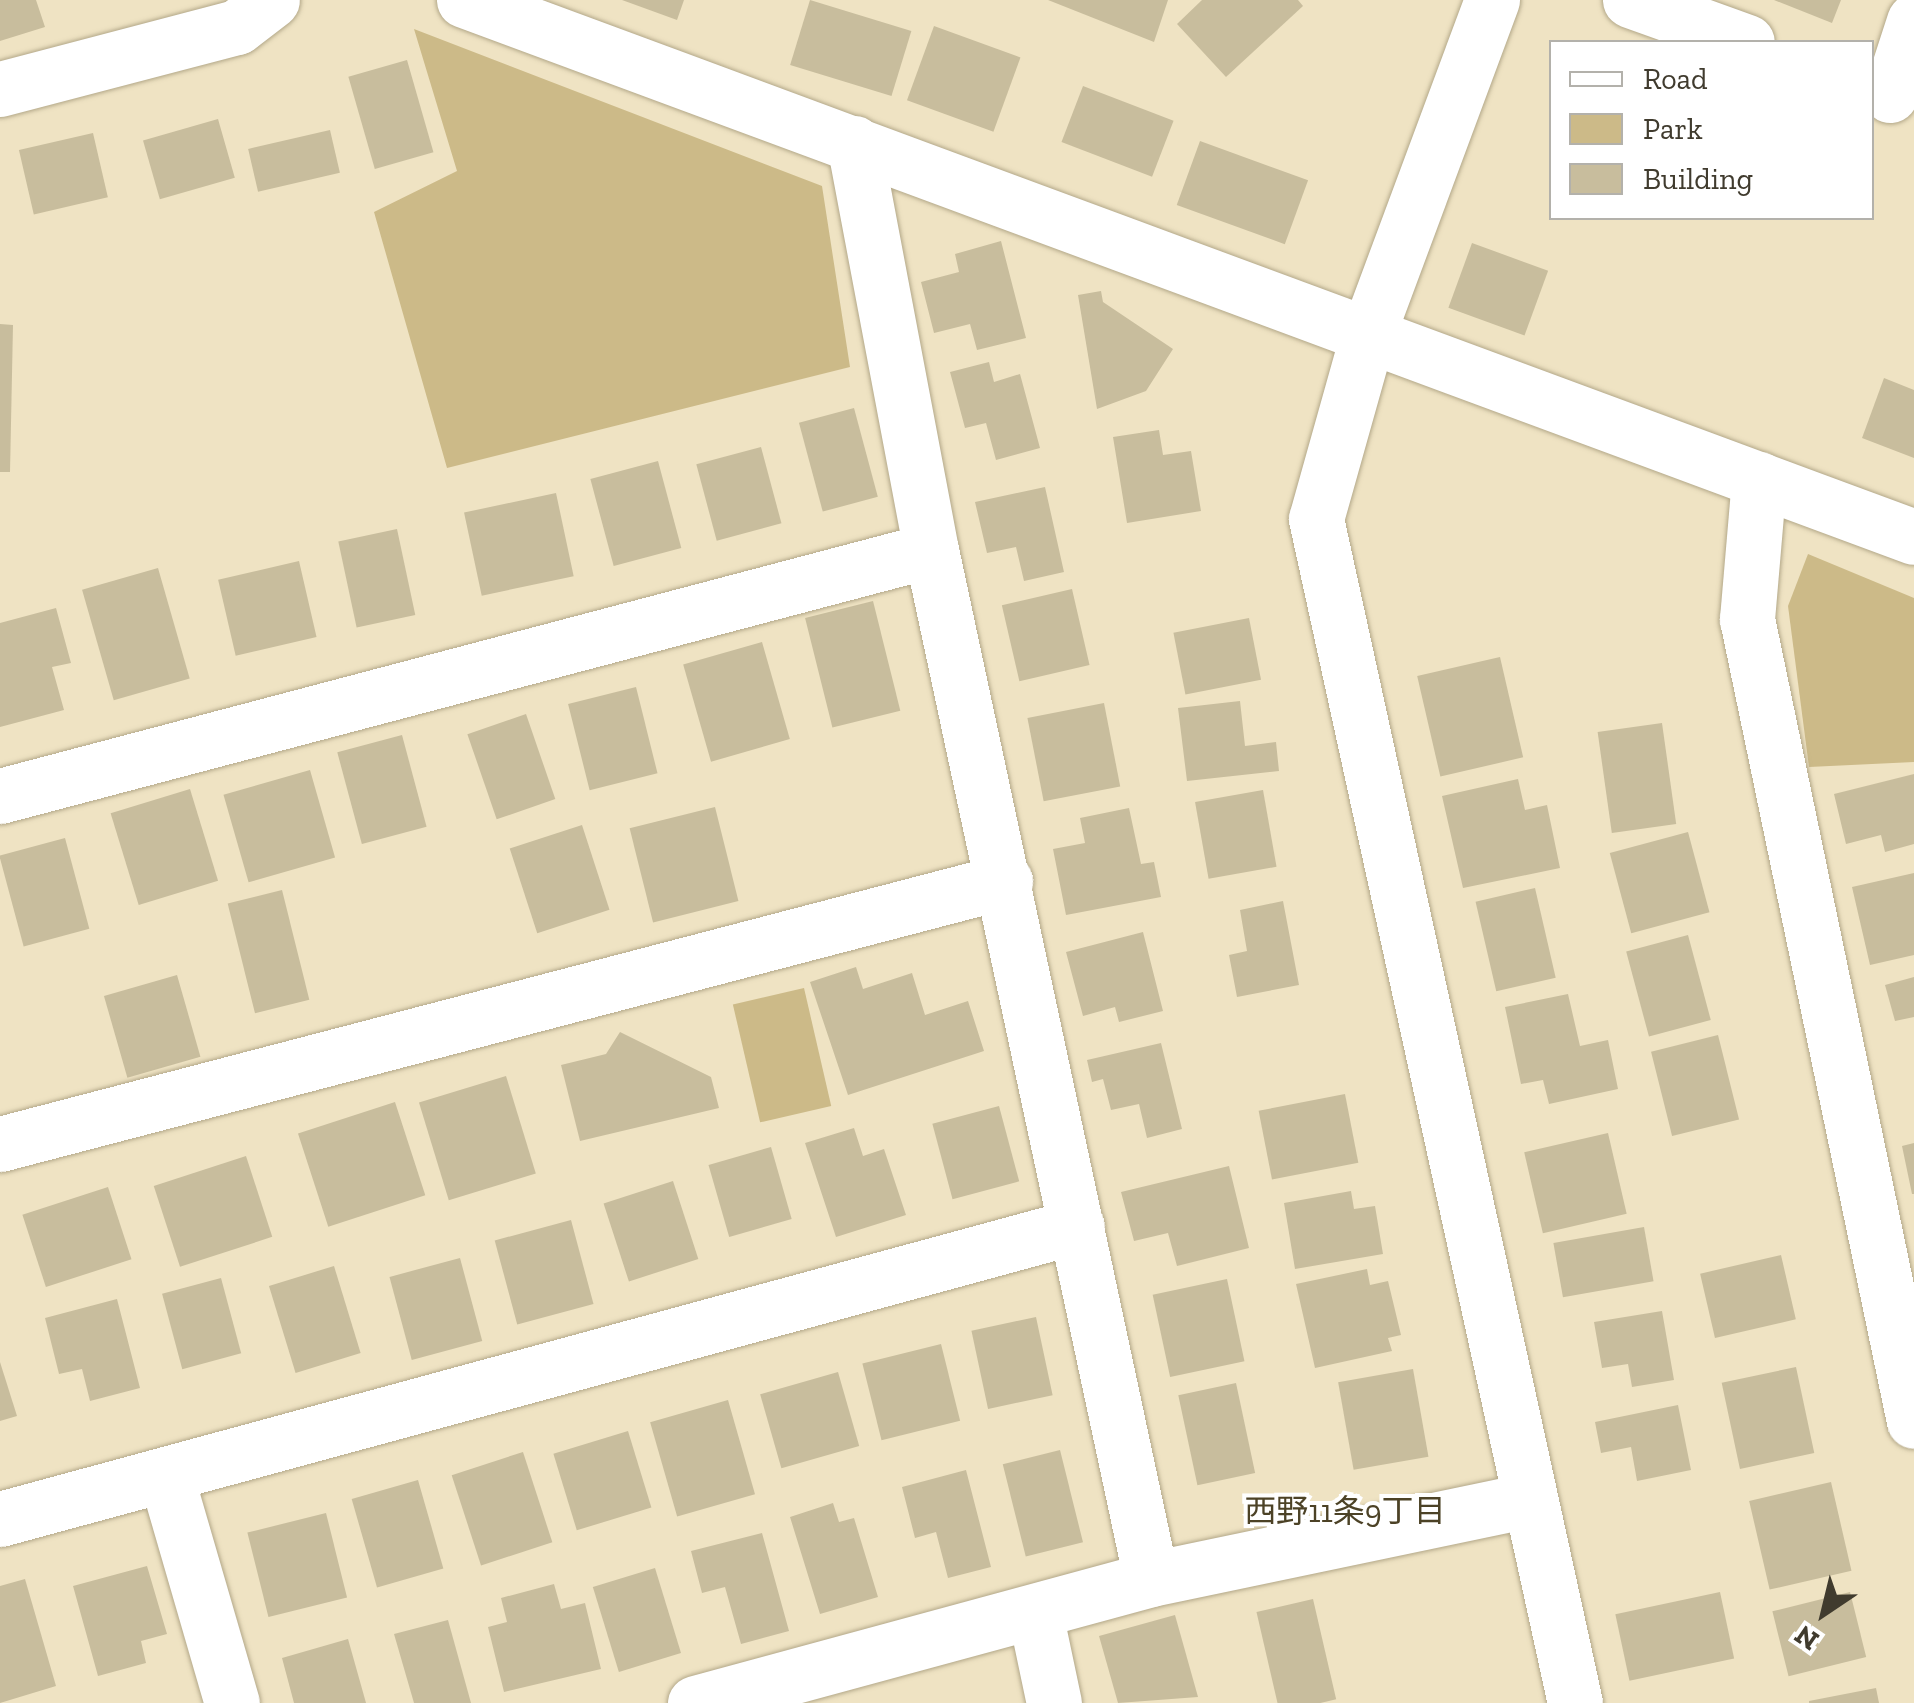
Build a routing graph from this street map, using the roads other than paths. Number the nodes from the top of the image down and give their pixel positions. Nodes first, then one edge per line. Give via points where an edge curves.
1 (272, 0) edge
2 (464, 0) edge
3 (1492, 0) edge
4 (1630, 0) edge
5 (1914, 21) edge
6 (1740, 40) edge
7 (0, 89) edge
8 (1892, 95) edge
9 (854, 143) junction
10 (1368, 334) junction
11 (1759, 479) junction
12 (1914, 537) edge
13 (931, 550) junction
14 (0, 796) edge
15 (1005, 881) junction
16 (0, 1144) edge
17 (1077, 1226) junction
18 (1914, 1421) edge
19 (166, 1476) junction
20 (1528, 1500) junction
21 (0, 1519) edge
22 (1152, 1579) junction
23 (1035, 1613) junction
24 (232, 1703) edge
25 (696, 1703) edge
26 (1054, 1703) edge
27 (1575, 1703) edge

1 - 7 street via 238,27
2 - 9 street
3 - 10 street
4 - 6 street
5 - 8 street
9 - 10 street
9 - 13 street
10 - 11 street
10 - 20 street via 1316,519
11 - 12 street
11 - 18 street via 1747,619
13 - 14 street
13 - 15 street
15 - 16 street
15 - 17 street
17 - 19 street
17 - 22 street
19 - 21 street
19 - 24 street
20 - 22 street
20 - 27 street
22 - 23 street
23 - 25 street
23 - 26 street

